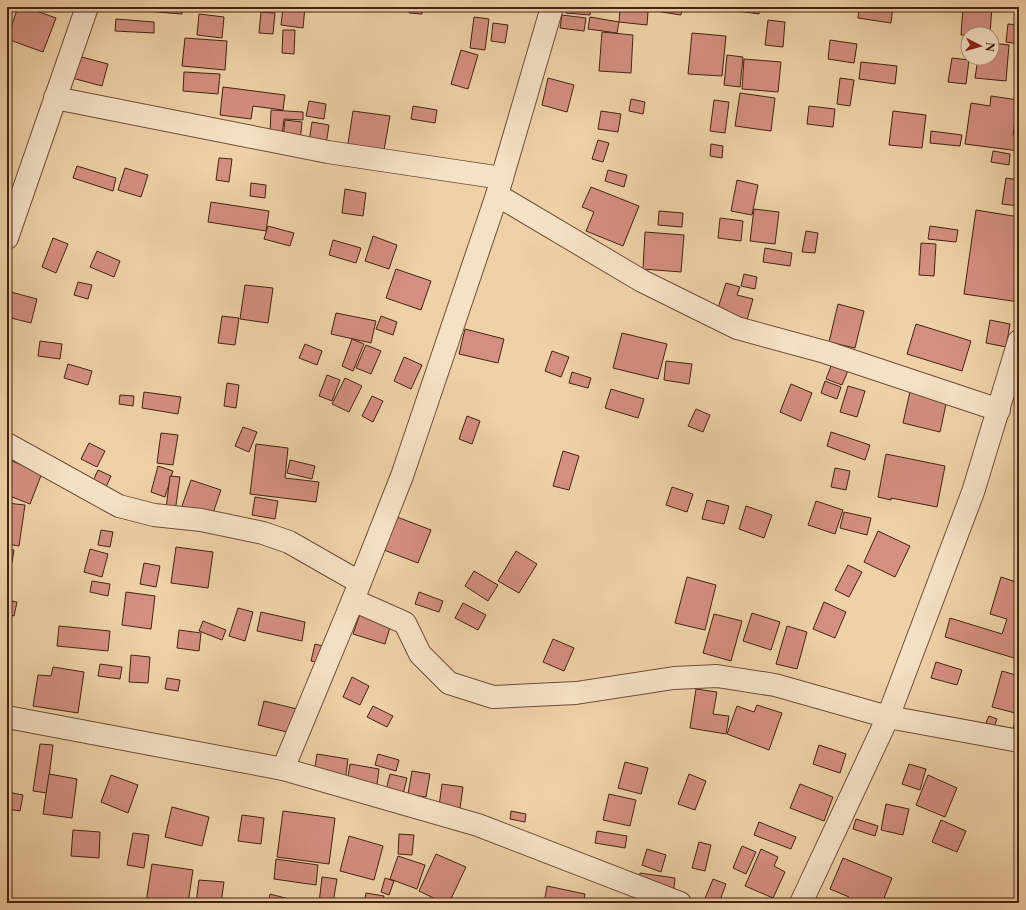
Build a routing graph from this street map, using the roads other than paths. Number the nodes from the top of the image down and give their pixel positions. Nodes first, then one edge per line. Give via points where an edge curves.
1 (87, 7) edge
2 (552, 7) edge
3 (55, 98) junction
4 (500, 187) junction
5 (7, 238) edge
6 (1019, 341) edge
7 (999, 410) junction
8 (7, 444) edge
9 (356, 591) junction
10 (7, 717) edge
11 (888, 717) junction
12 (1019, 741) edge
13 (283, 768) junction
14 (680, 903) edge
15 (801, 903) edge

1 - 3 street
2 - 4 street
3 - 4 street
3 - 5 street
4 - 7 street via 642,281 738,328 825,352
4 - 9 street via 402,476
6 - 7 street
7 - 11 street via 973,492
8 - 9 street via 119,506 154,515 201,520 263,533 289,542
9 - 11 street via 405,623 420,654 449,683 493,697 576,693 674,678 717,676 775,685
9 - 13 street
10 - 13 street
11 - 12 street
11 - 15 street
13 - 14 street via 478,825

